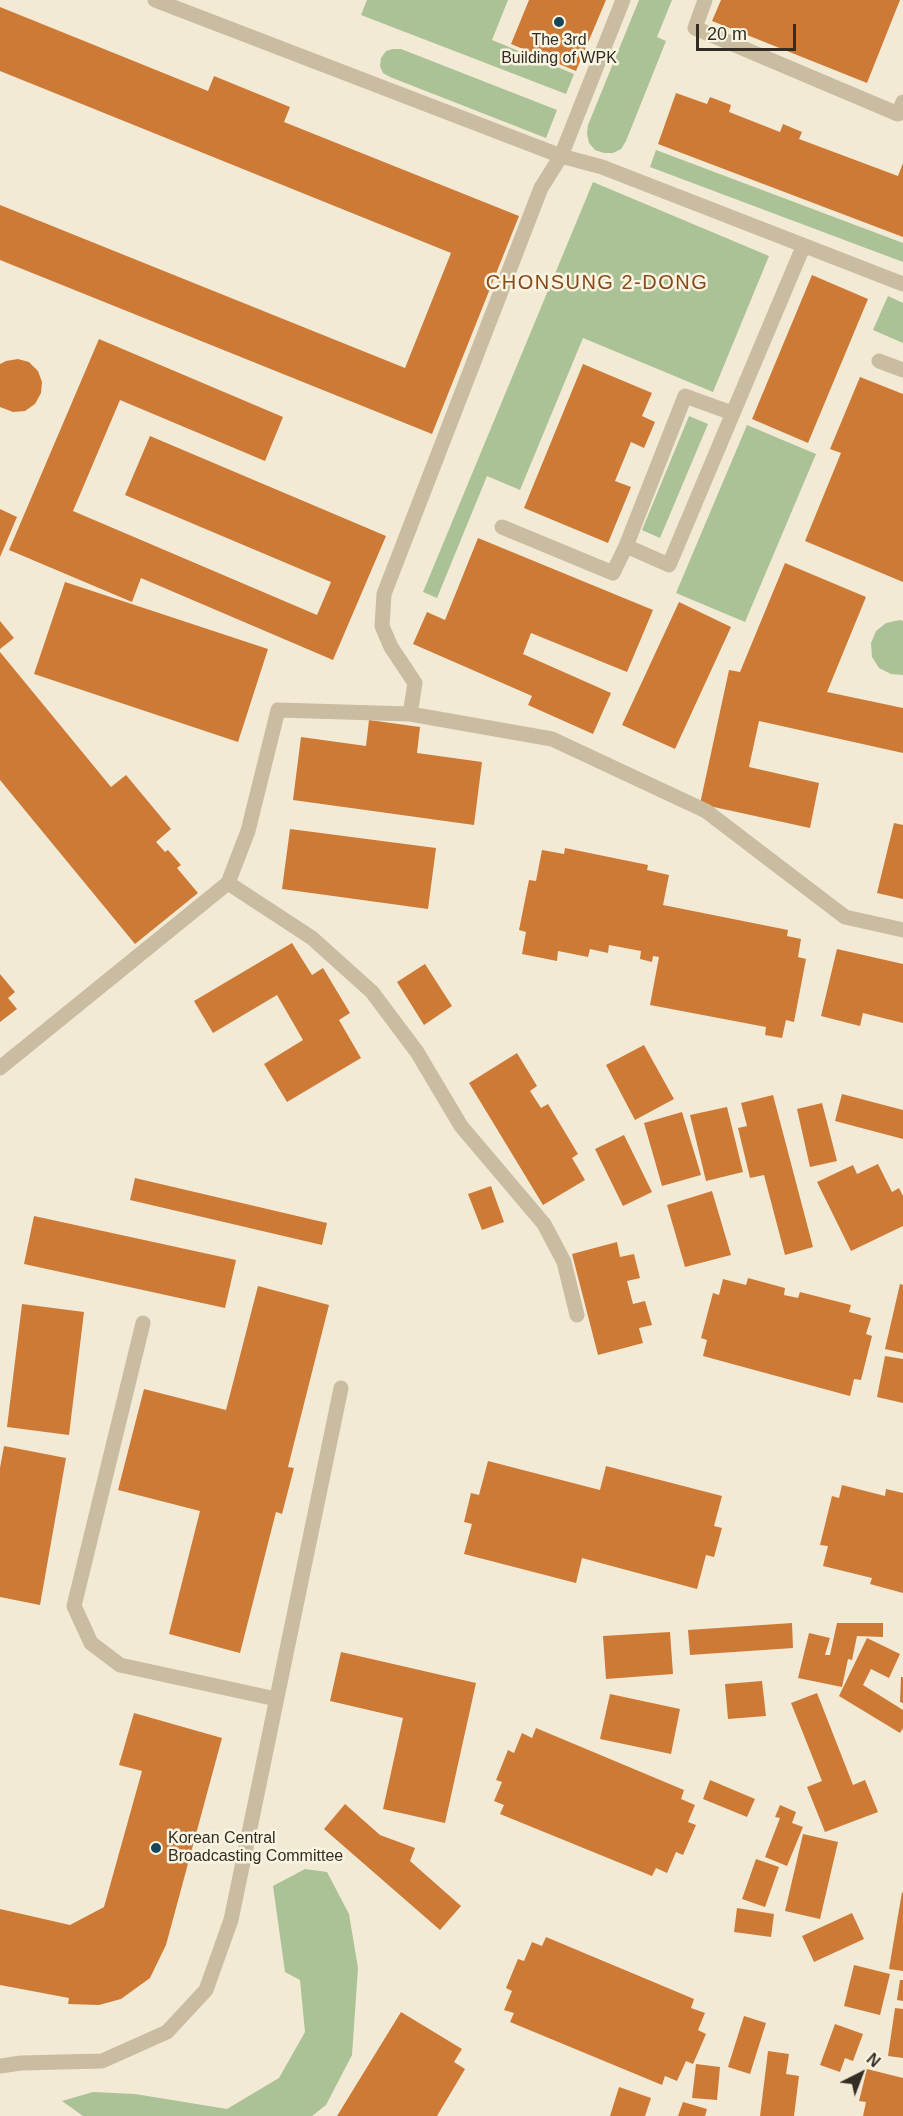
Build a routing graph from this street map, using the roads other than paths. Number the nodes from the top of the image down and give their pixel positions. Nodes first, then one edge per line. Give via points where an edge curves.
1 (155, 0) edge
2 (623, 0) edge
3 (705, 0) edge
4 (903, 102) edge
5 (561, 156) junction
6 (803, 247) junction
7 (903, 284) edge
8 (879, 361) dead end
9 (903, 370) edge
10 (732, 413) junction
11 (502, 527) dead end
12 (626, 546) junction
13 (410, 714) junction
14 (228, 883) junction
15 (903, 930) edge
16 (0, 1068) edge
17 (577, 1315) dead end
18 (143, 1323) dead end
19 (341, 1388) dead end
20 (276, 1699) junction
21 (0, 2066) edge

1 - 5 lane
2 - 5 lane
3 - 4 lane via 695,28 898,114
5 - 6 lane via 602,167
5 - 13 lane via 541,188 384,594 382,626 415,683
6 - 7 lane
6 - 10 lane
8 - 9 lane
10 - 12 lane via 685,396
10 - 12 lane via 669,566
11 - 12 lane via 613,573
13 - 14 lane via 278,710 248,831
13 - 15 lane via 552,739 706,811 845,917
14 - 16 lane
14 - 17 lane via 312,938 372,992 417,1052 460,1126 544,1224 564,1262
18 - 20 lane via 74,1606 91,1643 120,1665
19 - 20 lane
20 - 21 lane via 231,1920 206,1990 167,2032 102,2061

